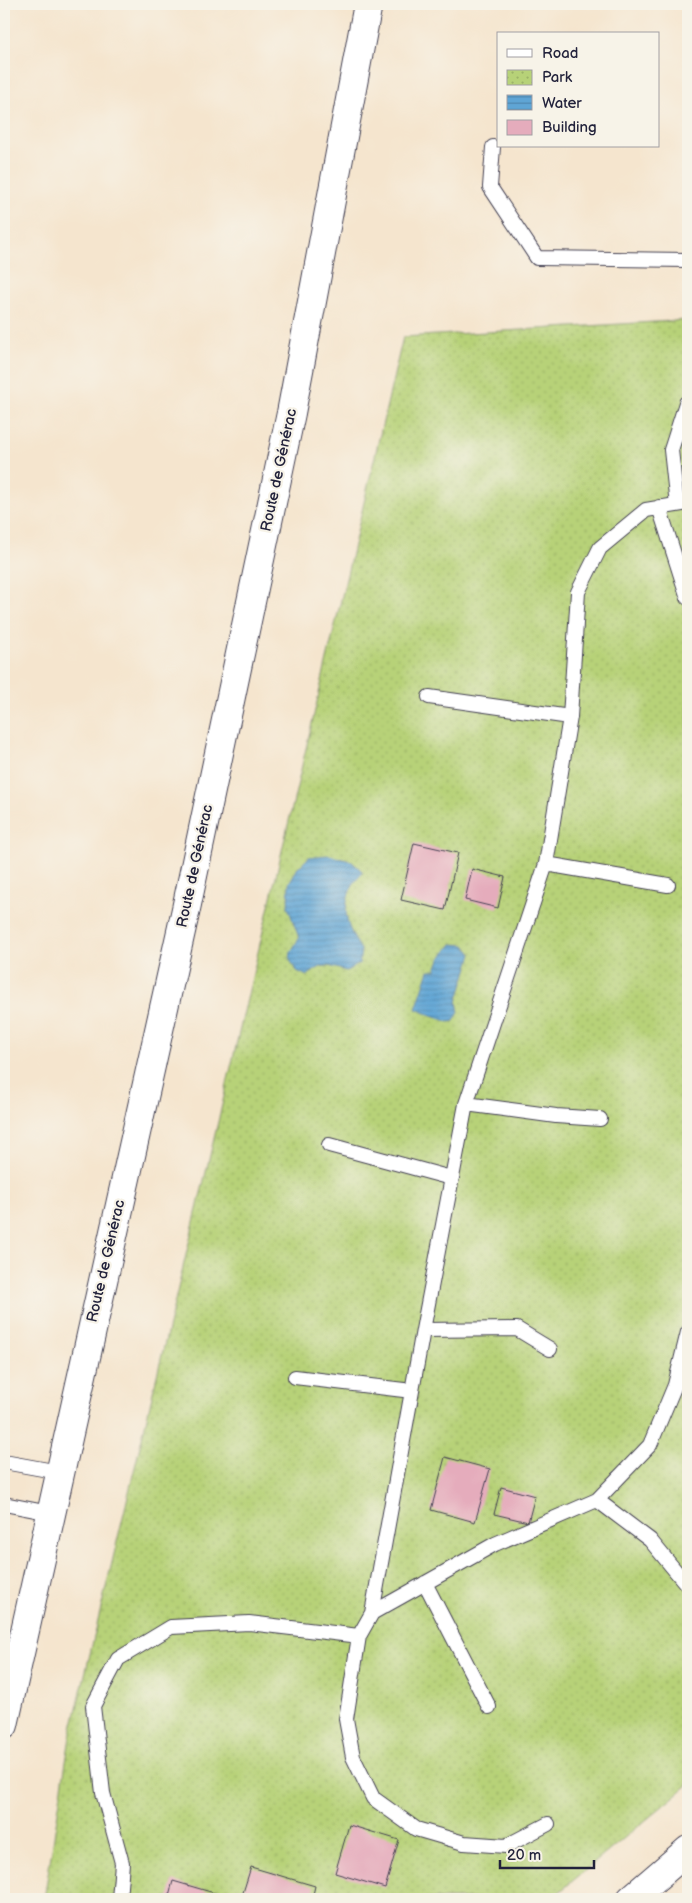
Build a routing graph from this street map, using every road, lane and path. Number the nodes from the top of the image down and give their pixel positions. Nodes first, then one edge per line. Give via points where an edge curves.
1 (368, 4) edge
2 (493, 147) dead end
3 (688, 260) edge
4 (688, 402) edge
5 (683, 504) edge
6 (660, 508) junction
7 (688, 598) edge
8 (430, 697) dead end
9 (570, 717) junction
10 (546, 864) junction
11 (668, 885) dead end
12 (466, 1104) junction
13 (600, 1119) dead end
14 (329, 1145) dead end
15 (451, 1178) junction
16 (423, 1330) junction
17 (688, 1332) edge
18 (550, 1349) dead end
19 (295, 1378) dead end
20 (412, 1391) junction
21 (4, 1462) edge
22 (59, 1472) junction
23 (597, 1500) junction
24 (4, 1504) edge
25 (50, 1513) junction
26 (425, 1583) junction
27 (688, 1586) edge
28 (372, 1613) junction
29 (358, 1636) junction
30 (489, 1706) dead end
31 (4, 1725) edge
32 (548, 1824) dead end
33 (688, 1850) edge
34 (119, 1899) edge
35 (632, 1899) edge

1 - 22 street, Route de Générac via 291,413 184,919
2 - 3 lane via 490,187 537,258
4 - 5 lane via 671,450
5 - 6 lane
6 - 7 lane
6 - 9 lane via 646,510 600,548 578,592
8 - 9 lane
9 - 10 lane
10 - 11 lane
10 - 12 lane
12 - 13 lane
12 - 15 lane
14 - 15 lane
15 - 16 lane
16 - 18 lane via 517,1329
16 - 20 lane
17 - 23 lane via 676,1385 650,1446
19 - 20 lane
20 - 28 lane
21 - 22 lane
22 - 25 street, Route de Générac
23 - 26 lane via 495,1544
23 - 27 lane via 650,1540
24 - 25 lane
25 - 31 street, Route de Générac
26 - 28 lane
26 - 30 lane
28 - 29 lane
29 - 32 lane via 346,1719 353,1757 373,1798 416,1829 464,1843 506,1846
29 - 34 lane via 249,1623 171,1627 118,1659 93,1706 103,1793 122,1863
33 - 35 street

